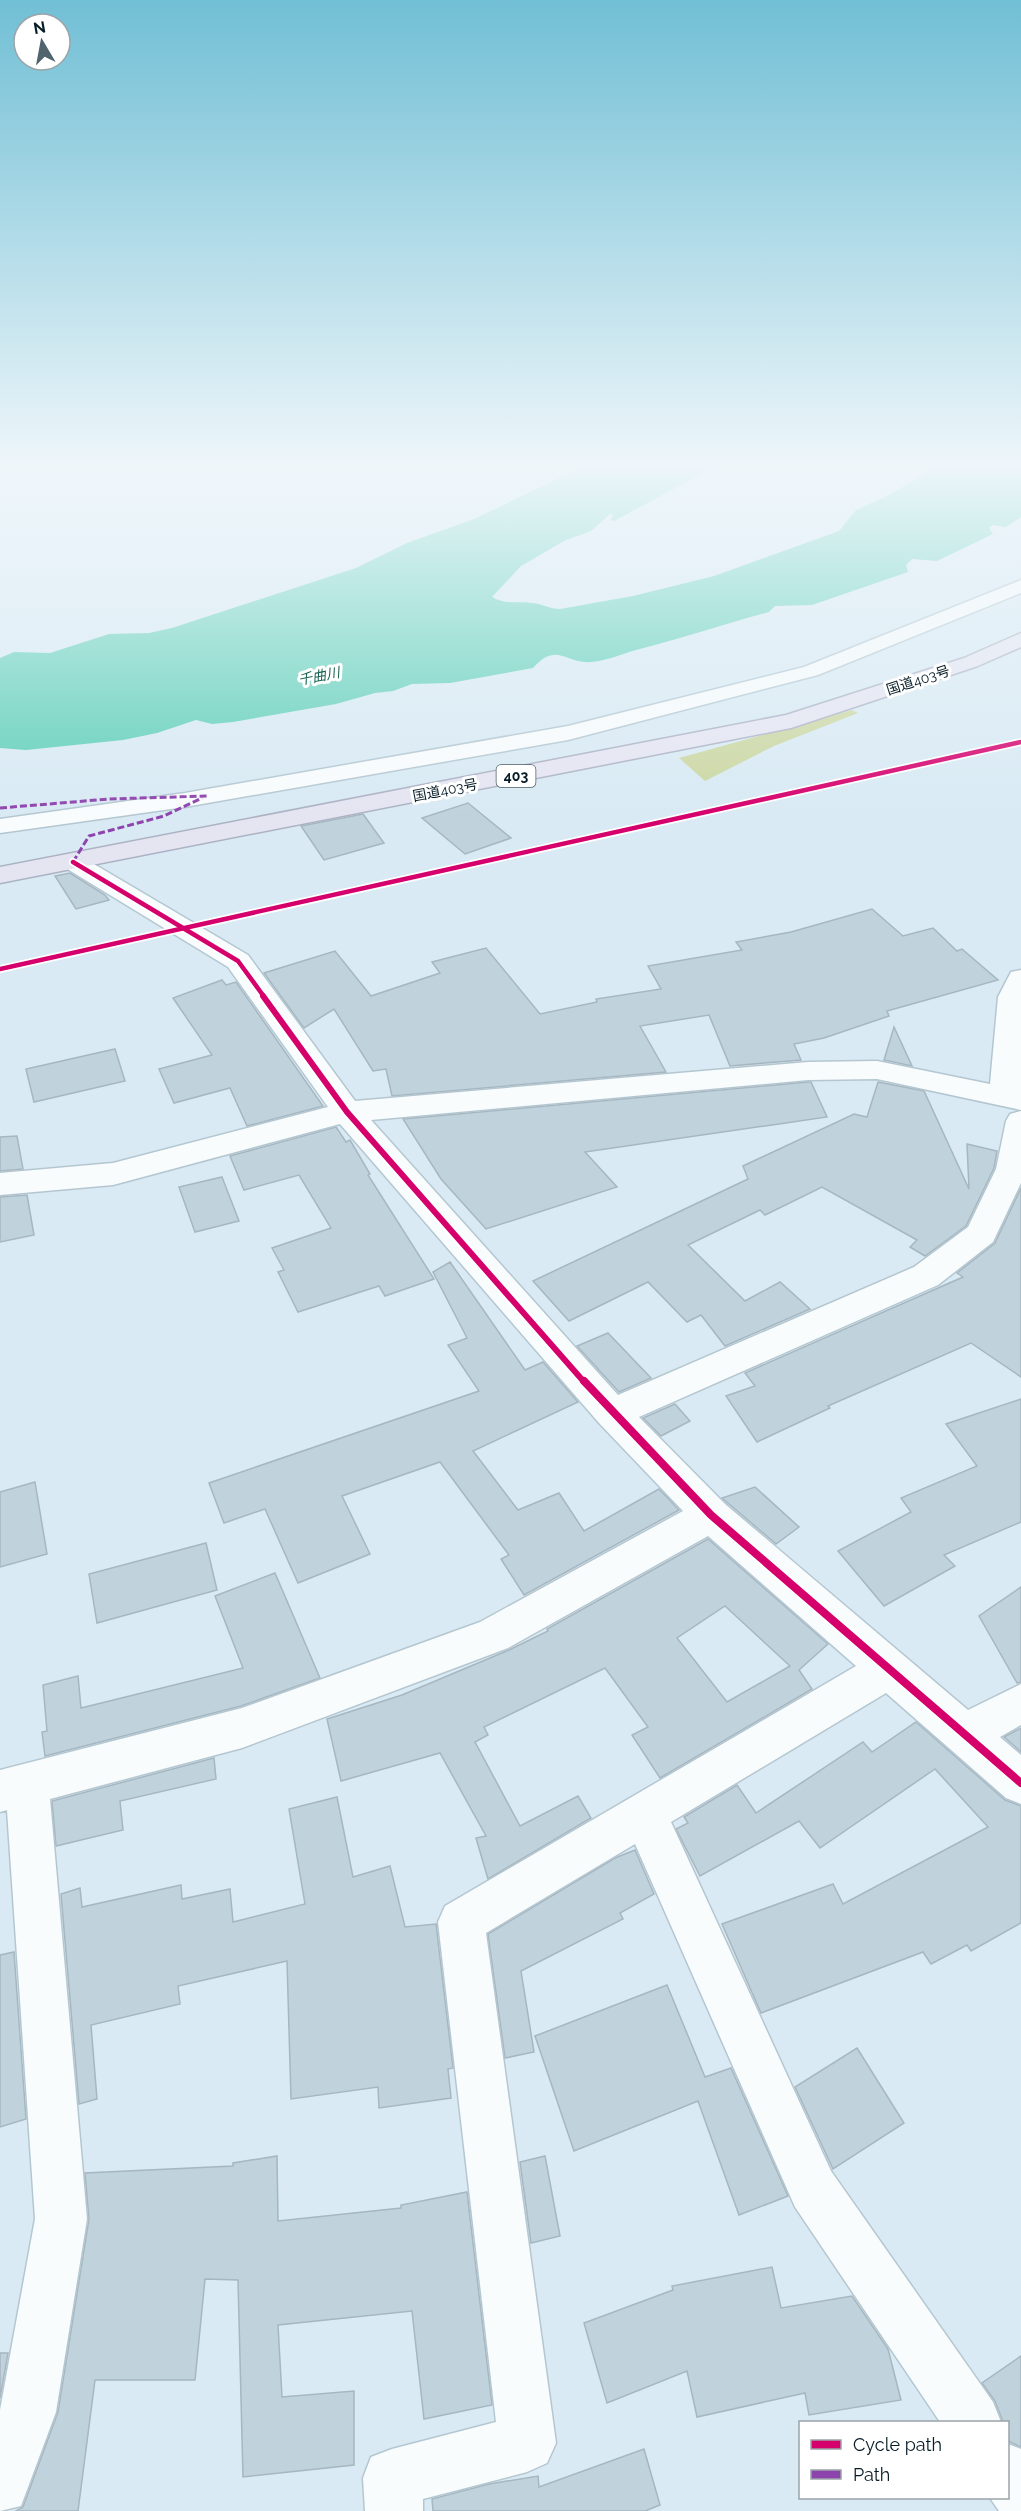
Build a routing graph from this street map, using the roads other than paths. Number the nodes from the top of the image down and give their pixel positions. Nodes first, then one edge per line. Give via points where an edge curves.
1 (1021, 586) edge
2 (1021, 639) edge
3 (0, 826) edge
4 (73, 862) junction
5 (0, 875) edge
6 (1021, 978) edge
7 (1016, 1106) edge
8 (347, 1112) junction
9 (0, 1184) edge
10 (612, 1413) junction
11 (711, 1515) junction
12 (889, 1669) junction
13 (1021, 1703) edge
14 (965, 1734) junction
15 (1021, 1783) edge
16 (14, 1788) edge
17 (644, 1814) junction
18 (972, 2421) edge
19 (1009, 2475) edge
20 (0, 2485) edge
21 (1021, 2493) edge
22 (394, 2511) edge

1 - 3 street via 811,671 568,733 196,798
2 - 4 highway, 国道403号 / 403 via 971,662 791,721
4 - 5 highway, 国道403号 / 403
4 - 8 street via 238,961
6 - 7 street via 1012,997
7 - 8 street via 877,1070 819,1071
7 - 10 street via 1012,1169 981,1234 926,1276
8 - 9 street via 113,1174
8 - 10 street
10 - 11 street
11 - 12 street
11 - 16 street via 494,1635 242,1728
12 - 14 street
12 - 17 street
13 - 14 street
14 - 15 street
16 - 20 street via 61,2219 28,2412
17 - 18 street via 813,2189
17 - 22 street via 460,1922 527,2443 392,2478
19 - 21 street

